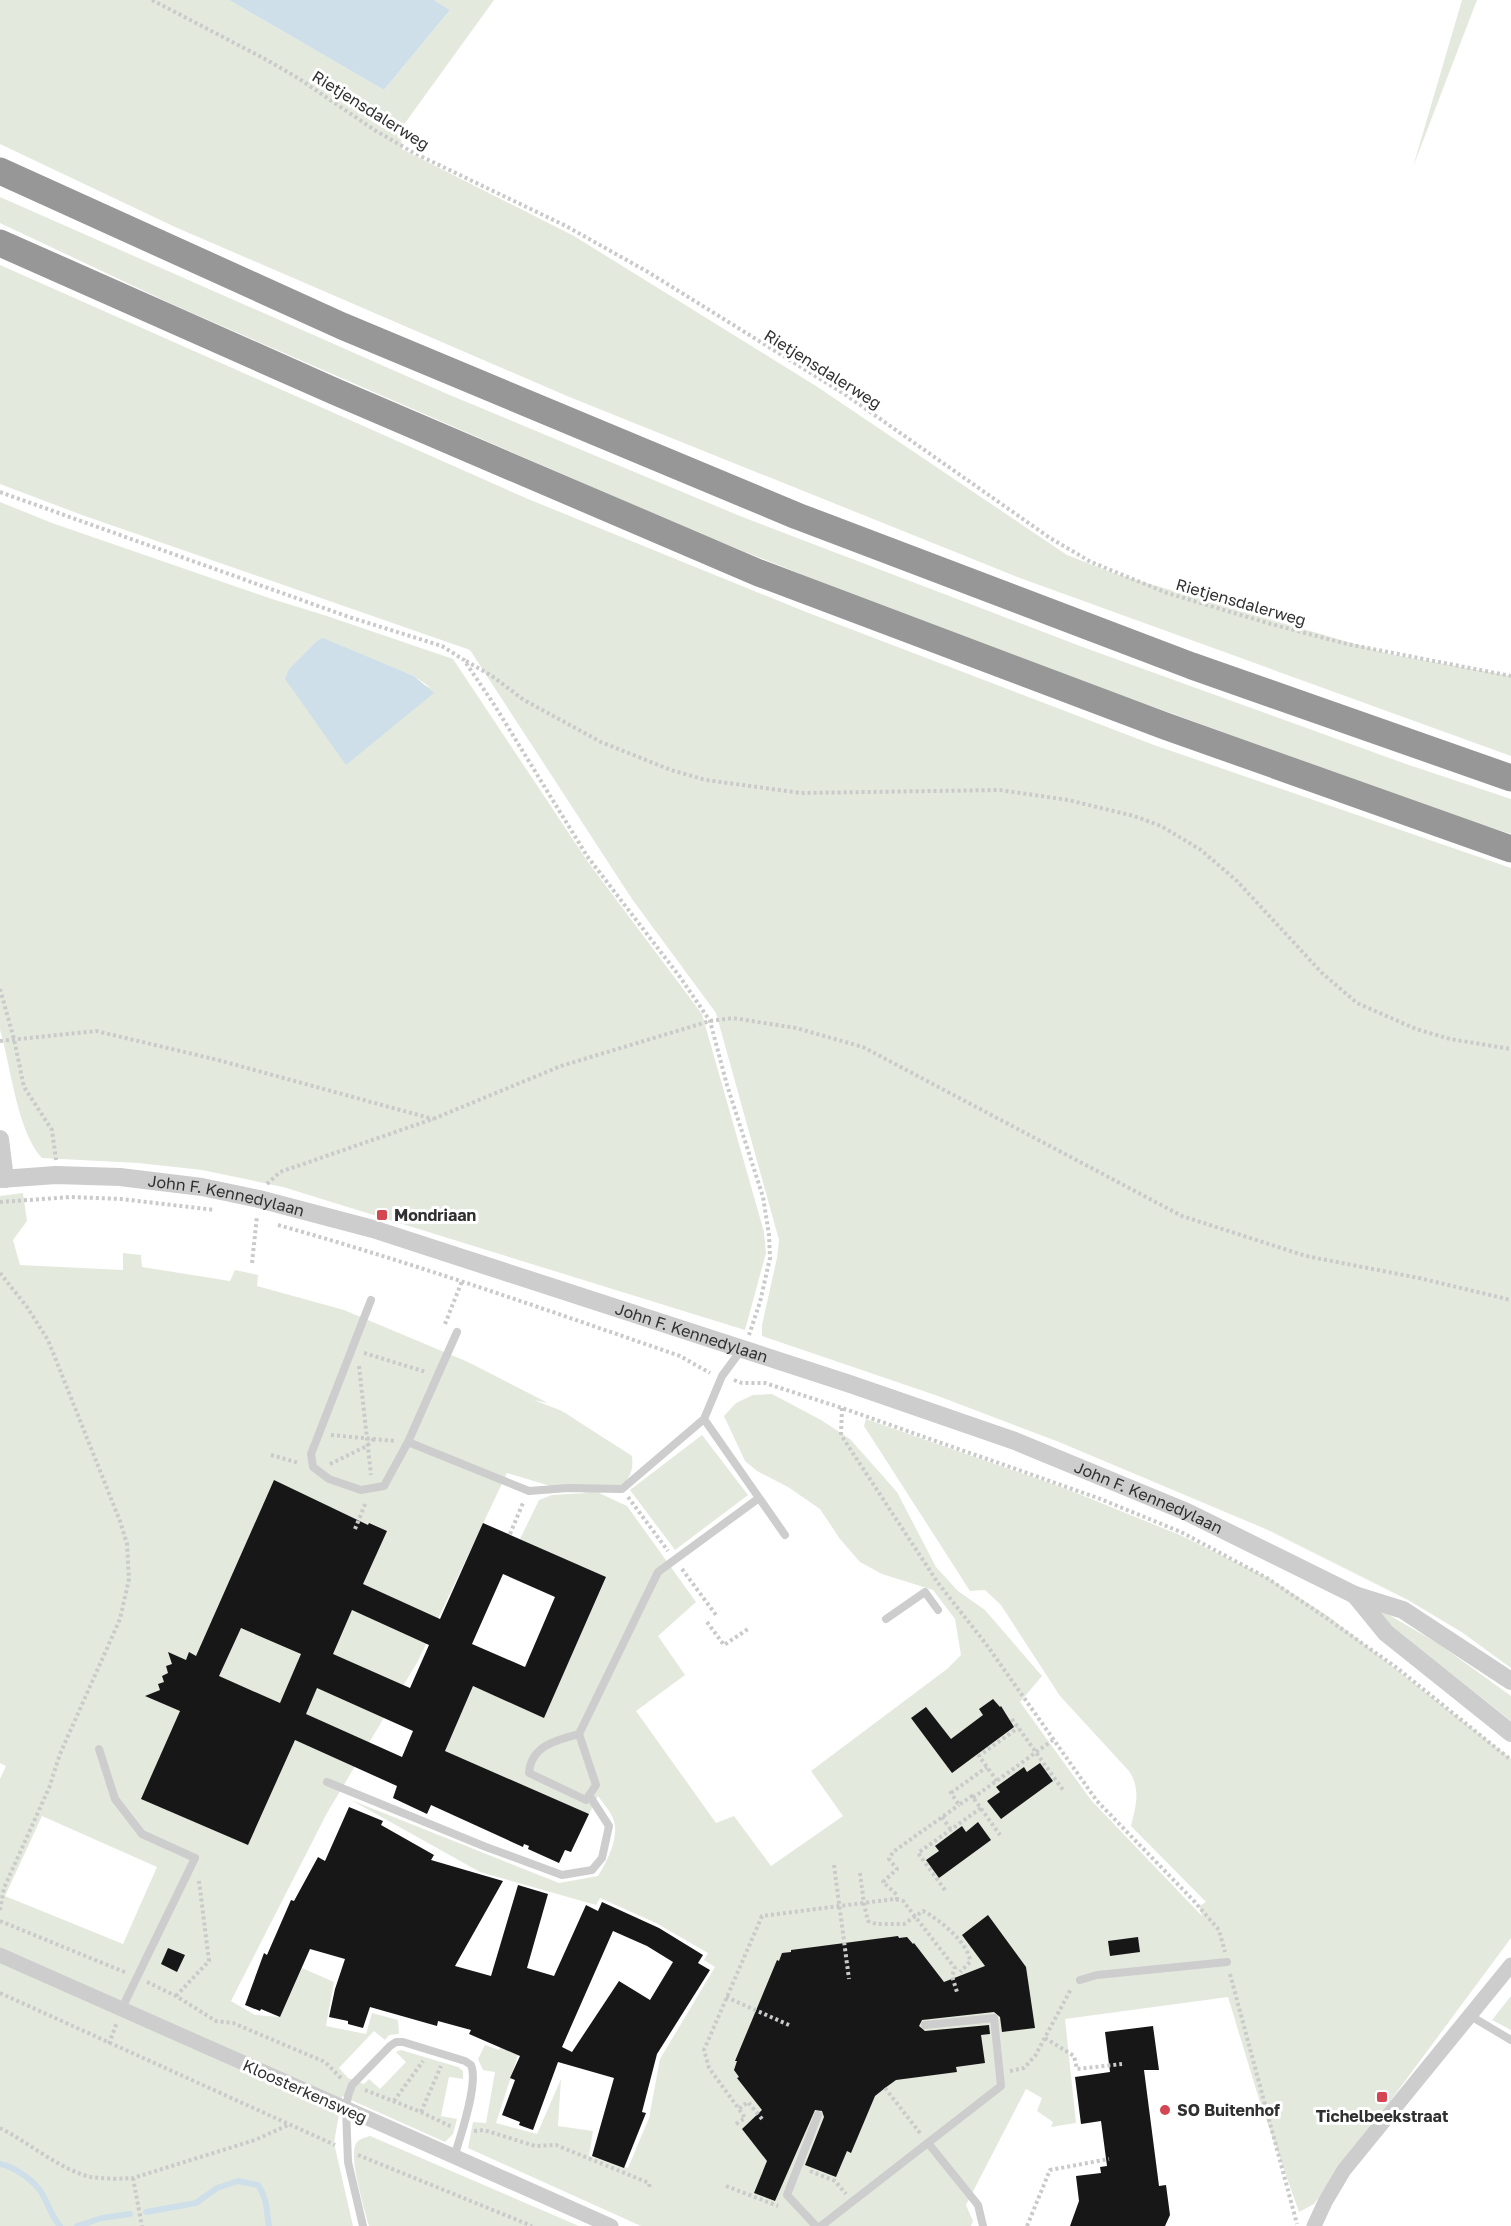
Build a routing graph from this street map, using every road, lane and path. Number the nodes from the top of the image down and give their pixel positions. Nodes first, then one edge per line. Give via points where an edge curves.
1 (152, 0) edge
2 (0, 171) edge
3 (0, 243) edge
4 (0, 492) edge
5 (464, 660) junction
6 (1511, 676) edge
7 (1511, 778) edge
8 (1511, 849) edge
9 (0, 989) edge
10 (710, 1021) junction
11 (14, 1039) junction
12 (0, 1041) edge
13 (1511, 1050) edge
14 (434, 1119) junction
15 (0, 1139) edge
16 (56, 1176) junction
17 (3, 1179) edge
18 (259, 1198) junction
19 (0, 1202) edge
20 (226, 1212) dead end
21 (246, 1217) dead end
22 (256, 1219) junction
23 (470, 1260) junction
24 (252, 1263) dead end
25 (0, 1273) edge
26 (462, 1281) junction
27 (371, 1300) dead end
28 (1511, 1300) edge
29 (445, 1326) dead end
30 (457, 1332) dead end
31 (742, 1349) junction
32 (355, 1350) junction
33 (438, 1375) junction
34 (722, 1376) junction
35 (842, 1408) junction
36 (704, 1419) junction
37 (319, 1434) junction
38 (366, 1438) junction
39 (408, 1442) junction
40 (372, 1488) junction
41 (529, 1491) junction
42 (759, 1498) junction
43 (355, 1529) dead end
44 (510, 1534) dead end
45 (785, 1535) dead end
46 (1355, 1595) junction
47 (938, 1610) dead end
48 (886, 1619) dead end
49 (707, 1622) dead end
50 (748, 1629) dead end
51 (1511, 1681) edge
52 (1012, 1719) dead end
53 (1018, 1728) junction
54 (1511, 1733) edge
55 (579, 1734) junction
56 (1053, 1740) junction
57 (99, 1749) dead end
58 (1036, 1752) junction
59 (1511, 1760) edge
60 (987, 1767) junction
61 (997, 1781) junction
62 (327, 1782) dead end
63 (1063, 1790) dead end
64 (589, 1795) junction
65 (974, 1798) junction
66 (959, 1805) junction
67 (981, 1808) junction
68 (942, 1817) junction
69 (951, 1830) junction
70 (30, 1831) junction
71 (37, 1834) dead end
72 (1000, 1835) dead end
73 (195, 1858) junction
74 (834, 1865) dead end
75 (12, 1870) junction
76 (19, 1873) dead end
77 (860, 1873) dead end
78 (945, 1890) dead end
79 (897, 1900) junction
80 (864, 1904) junction
81 (840, 1907) junction
82 (0, 1910) edge
83 (915, 1915) junction
84 (0, 1921) edge
85 (0, 1955) edge
86 (1227, 1962) junction
87 (1511, 1965) edge
88 (960, 1972) dead end
89 (137, 1978) junction
90 (849, 1979) dead end
91 (1080, 1980) joint
92 (957, 1992) dead end
93 (0, 1993) edge
94 (176, 1996) junction
95 (726, 1997) junction
96 (122, 2008) junction
97 (1469, 2015) junction
98 (789, 2025) dead end
99 (926, 2025) dead end
100 (1045, 2038) junction
101 (1511, 2040) edge
102 (431, 2051) junction
103 (446, 2055) junction
104 (1122, 2064) dead end
105 (999, 2074) junction
106 (352, 2085) junction
107 (885, 2088) dead end
108 (394, 2101) junction
109 (346, 2109) junction
110 (739, 2109) junction
111 (421, 2112) junction
112 (818, 2115) dead end
113 (762, 2119) dead end
114 (289, 2124) junction
115 (736, 2124) dead end
116 (0, 2128) edge
117 (462, 2132) junction
118 (928, 2143) junction
119 (347, 2150) junction
120 (453, 2157) junction
121 (1109, 2159) dead end
122 (798, 2167) junction
123 (134, 2178) junction
124 (726, 2186) dead end
125 (650, 2189) dead end
126 (787, 2195) junction
127 (852, 2202) junction
128 (142, 2226) edge
129 (363, 2226) edge
130 (532, 2226) edge
131 (611, 2226) edge
132 (816, 2226) edge
133 (822, 2226) edge
134 (983, 2226) edge
135 (1027, 2226) edge
136 (1298, 2226) edge
137 (1314, 2226) edge

1 - 6 path, Rietjensdalerweg via 298,78 414,153 566,226 648,272 846,395 1017,516 1091,562 1167,593 1272,624 1367,649
2 - 7 highway via 342,326 797,516 1192,666
3 - 8 highway via 759,573 1165,726
4 - 5 path via 349,617 442,646
5 - 10 path via 587,856
5 - 13 path via 524,700 601,742 706,780 801,793 1000,790 1068,800 1161,826 1201,850 1237,881 1322,973 1357,1003 1416,1029
9 - 11 path
10 - 14 path via 561,1066
10 - 28 path via 733,1018 796,1028 863,1047 1182,1216 1306,1256
10 - 31 path via 763,1197 769,1235 770,1258 760,1302
11 - 12 path
11 - 14 path via 96,1031
11 - 16 path via 24,1087 52,1130
14 - 18 path via 280,1172
15 - 17 street
16 - 17 street, John F. Kennedylaan
16 - 18 street, John F. Kennedylaan via 120,1177 202,1186
18 - 22 path
18 - 23 street, John F. Kennedylaan
19 - 20 path via 57,1196 121,1199
21 - 22 path
22 - 24 path
22 - 26 path
23 - 26 path
23 - 31 street, John F. Kennedylaan
25 - 70 path via 48,1340 120,1521 129,1562 120,1619
26 - 29 path
26 - 34 path via 680,1356
27 - 32 lane
30 - 33 lane
31 - 34 lane
31 - 46 street, John F. Kennedylaan via 1015,1441 1186,1512
32 - 33 path
32 - 37 lane
32 - 38 path
33 - 39 lane
34 - 35 path via 742,1383 765,1383
34 - 36 lane
35 - 56 path via 841,1435 938,1583
35 - 59 path via 1055,1482 1181,1532 1267,1578 1325,1617 1397,1668
36 - 41 lane via 622,1489
36 - 42 lane
37 - 38 path
37 - 40 lane via 311,1454 313,1467 340,1483 362,1490
38 - 39 path
38 - 40 path
39 - 40 lane via 384,1486
39 - 41 lane
40 - 43 path
41 - 44 path
42 - 45 lane
42 - 55 lane via 658,1572
46 - 51 street, John F. Kennedylaan via 1403,1610
46 - 54 street, John F. Kennedylaan via 1386,1633
47 - 48 lane via 925,1592
49 - 50 path via 724,1645
52 - 53 path
53 - 58 path
53 - 60 path via 979,1756
55 - 64 lane via 596,1785
55 - 64 lane via 542,1747 530,1761 529,1773 586,1800
56 - 58 path
56 - 86 path via 1096,1801 1219,1930
57 - 73 lane via 114,1798 142,1834
58 - 61 path
58 - 63 path
60 - 61 path
60 - 66 path via 950,1792
61 - 65 path
62 - 64 lane via 562,1875 592,1870 602,1858 609,1826
65 - 66 path
65 - 67 path
66 - 68 path
67 - 69 path
67 - 72 path
68 - 69 path
68 - 79 path via 893,1852 889,1859 897,1869 883,1882 897,1895
69 - 78 path via 918,1853
70 - 71 path
70 - 75 path
73 - 89 lane
73 - 94 path via 209,1962
74 - 81 path
75 - 76 path
75 - 82 path
77 - 80 path
79 - 80 path
79 - 83 path via 908,1905
80 - 81 path
80 - 83 path via 868,1921 876,1924 904,1924
81 - 90 path
81 - 95 path via 762,1916
83 - 88 path via 922,1911 932,1915 964,1947 970,1962
83 - 92 path via 955,1968 952,1976
84 - 89 path
85 - 96 street, Kloosterkensweg
86 - 91 lane
86 - 136 path
87 - 97 street
89 - 94 path
89 - 96 lane
91 - 100 path
93 - 114 path
94 - 106 path via 216,2021 233,2023 325,2062
95 - 98 path
95 - 110 path via 704,2050 705,2059
96 - 109 street, Kloosterkensweg
97 - 101 lane
97 - 137 street via 1344,2170
99 - 105 lane via 994,2018
100 - 104 path via 1074,2056 1077,2070
100 - 105 path via 1024,2068
102 - 103 lane
102 - 106 lane via 403,2042 392,2043
102 - 108 path
103 - 111 path
103 - 117 lane via 468,2063 473,2070
105 - 118 lane via 1001,2086
106 - 108 path
106 - 109 lane
107 - 118 path
108 - 111 path
109 - 119 lane
109 - 120 street, Kloosterkensweg
110 - 113 path via 748,2102
110 - 115 path via 745,2118
111 - 117 path
112 - 122 lane
114 - 119 path
114 - 123 path via 255,2140
116 - 123 path via 91,2177
117 - 120 lane
117 - 125 path via 484,2130 535,2146 556,2145 649,2183
118 - 127 lane
118 - 134 lane via 978,2205
119 - 129 lane
119 - 130 path
120 - 131 street, Kloosterkensweg
121 - 135 path via 1050,2170
122 - 126 lane
122 - 127 path via 835,2181
123 - 128 path
124 - 126 path via 778,2206 783,2194
126 - 132 lane
127 - 133 lane

